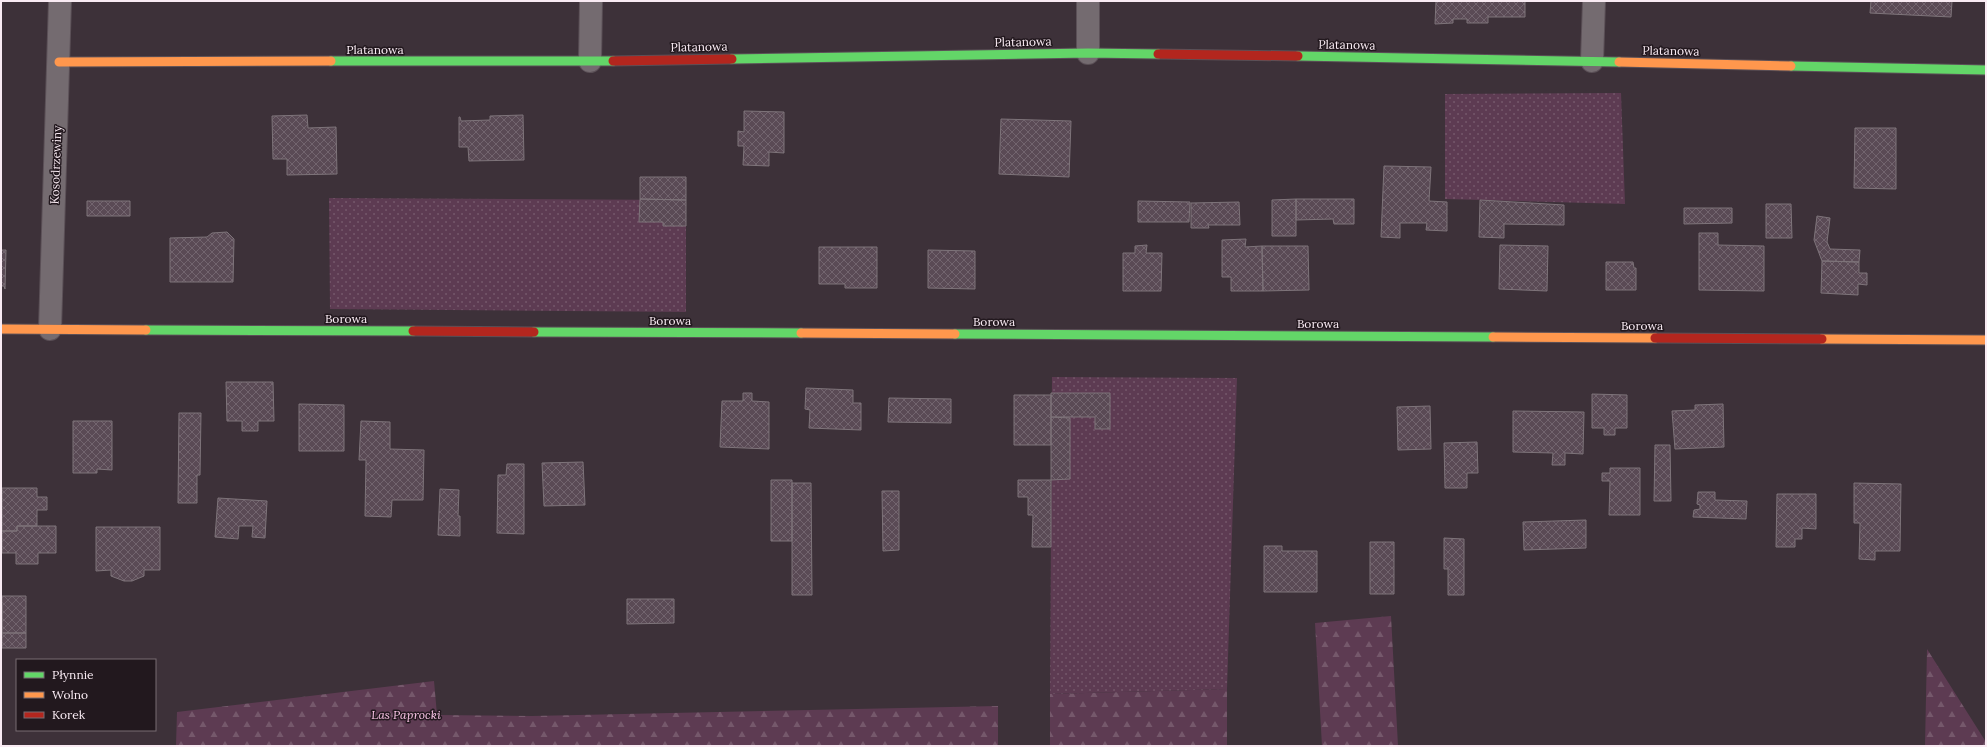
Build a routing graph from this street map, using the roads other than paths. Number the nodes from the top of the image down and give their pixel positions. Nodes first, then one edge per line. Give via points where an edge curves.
1 (60, 1) edge
2 (591, 1) edge
3 (1088, 1) edge
4 (1594, 1) edge
5 (1088, 53) junction
6 (590, 61) junction
7 (1592, 61) junction
8 (59, 62) junction
9 (1986, 70) edge
10 (1, 329) edge
11 (50, 329) junction
12 (1986, 340) edge

1 - 8 street, Kosodrzewiny
2 - 6 street
3 - 5 street
4 - 7 street
5 - 6 street, Platanowa
5 - 7 street, Platanowa
6 - 8 street, Platanowa
7 - 9 street, Platanowa
8 - 11 street, Kosodrzewiny
10 - 11 street, Borowa
11 - 12 street, Borowa

